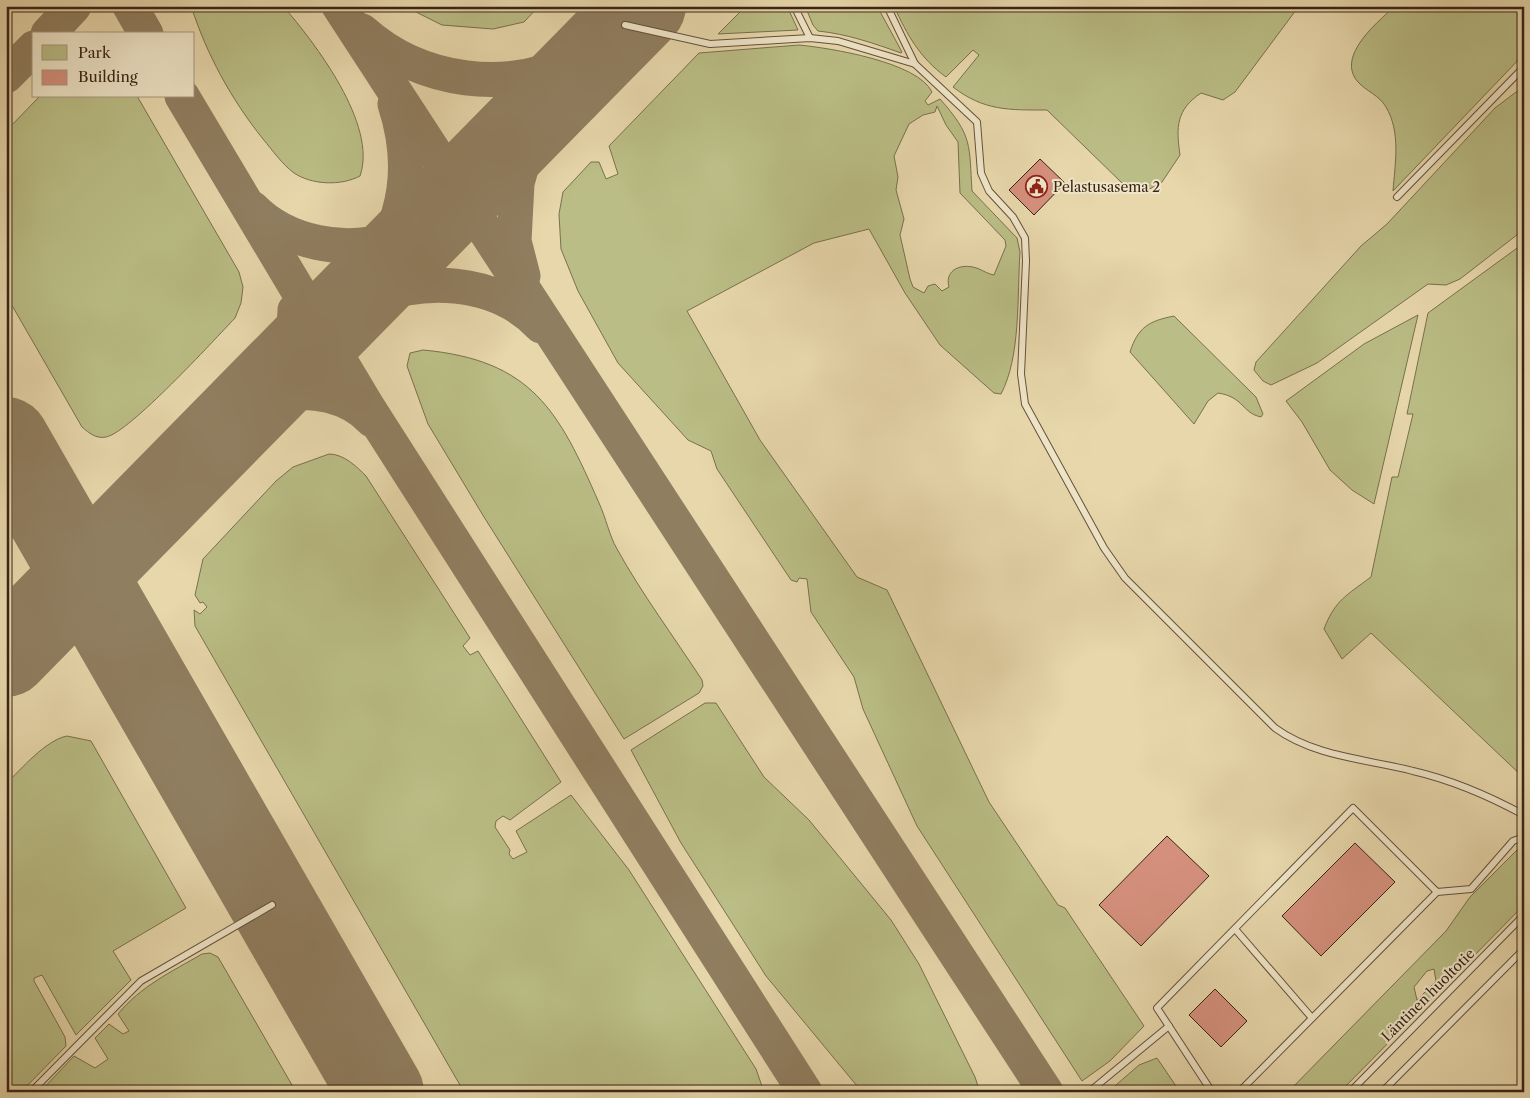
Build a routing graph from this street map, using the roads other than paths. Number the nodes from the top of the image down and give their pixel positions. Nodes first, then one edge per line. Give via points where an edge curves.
1 (794, 6) edge
2 (887, 6) edge
3 (625, 25) dead end
4 (810, 38) junction
5 (915, 64) junction
6 (1524, 67) edge
7 (1397, 197) dead end
8 (1524, 815) edge
9 (1524, 837) edge
10 (1437, 892) junction
11 (272, 905) dead end
12 (1524, 916) edge
13 (1235, 929) junction
14 (1524, 949) edge
15 (1312, 1018) junction
16 (1169, 1026) junction
17 (31, 1092) edge
18 (1089, 1092) edge
19 (1212, 1092) edge
20 (1240, 1092) edge
21 (1350, 1092) edge
22 (1382, 1092) edge

1 - 4 lane
2 - 5 lane
3 - 4 lane via 710,44
4 - 5 lane via 838,41
5 - 8 lane via 977,122 980,174 989,191 1021,228 1026,261 1021,374 1025,404 1104,548 1125,578 1275,728 1291,740 1333,754 1446,780
6 - 7 lane
9 - 10 lane via 1513,842 1471,889
10 - 13 lane via 1353,808
10 - 15 lane
11 - 17 lane via 141,981
12 - 21 lane, Läntinen huoltotie
13 - 15 lane
13 - 16 lane via 1157,1008
14 - 22 lane
15 - 20 lane
16 - 18 lane
16 - 19 lane

